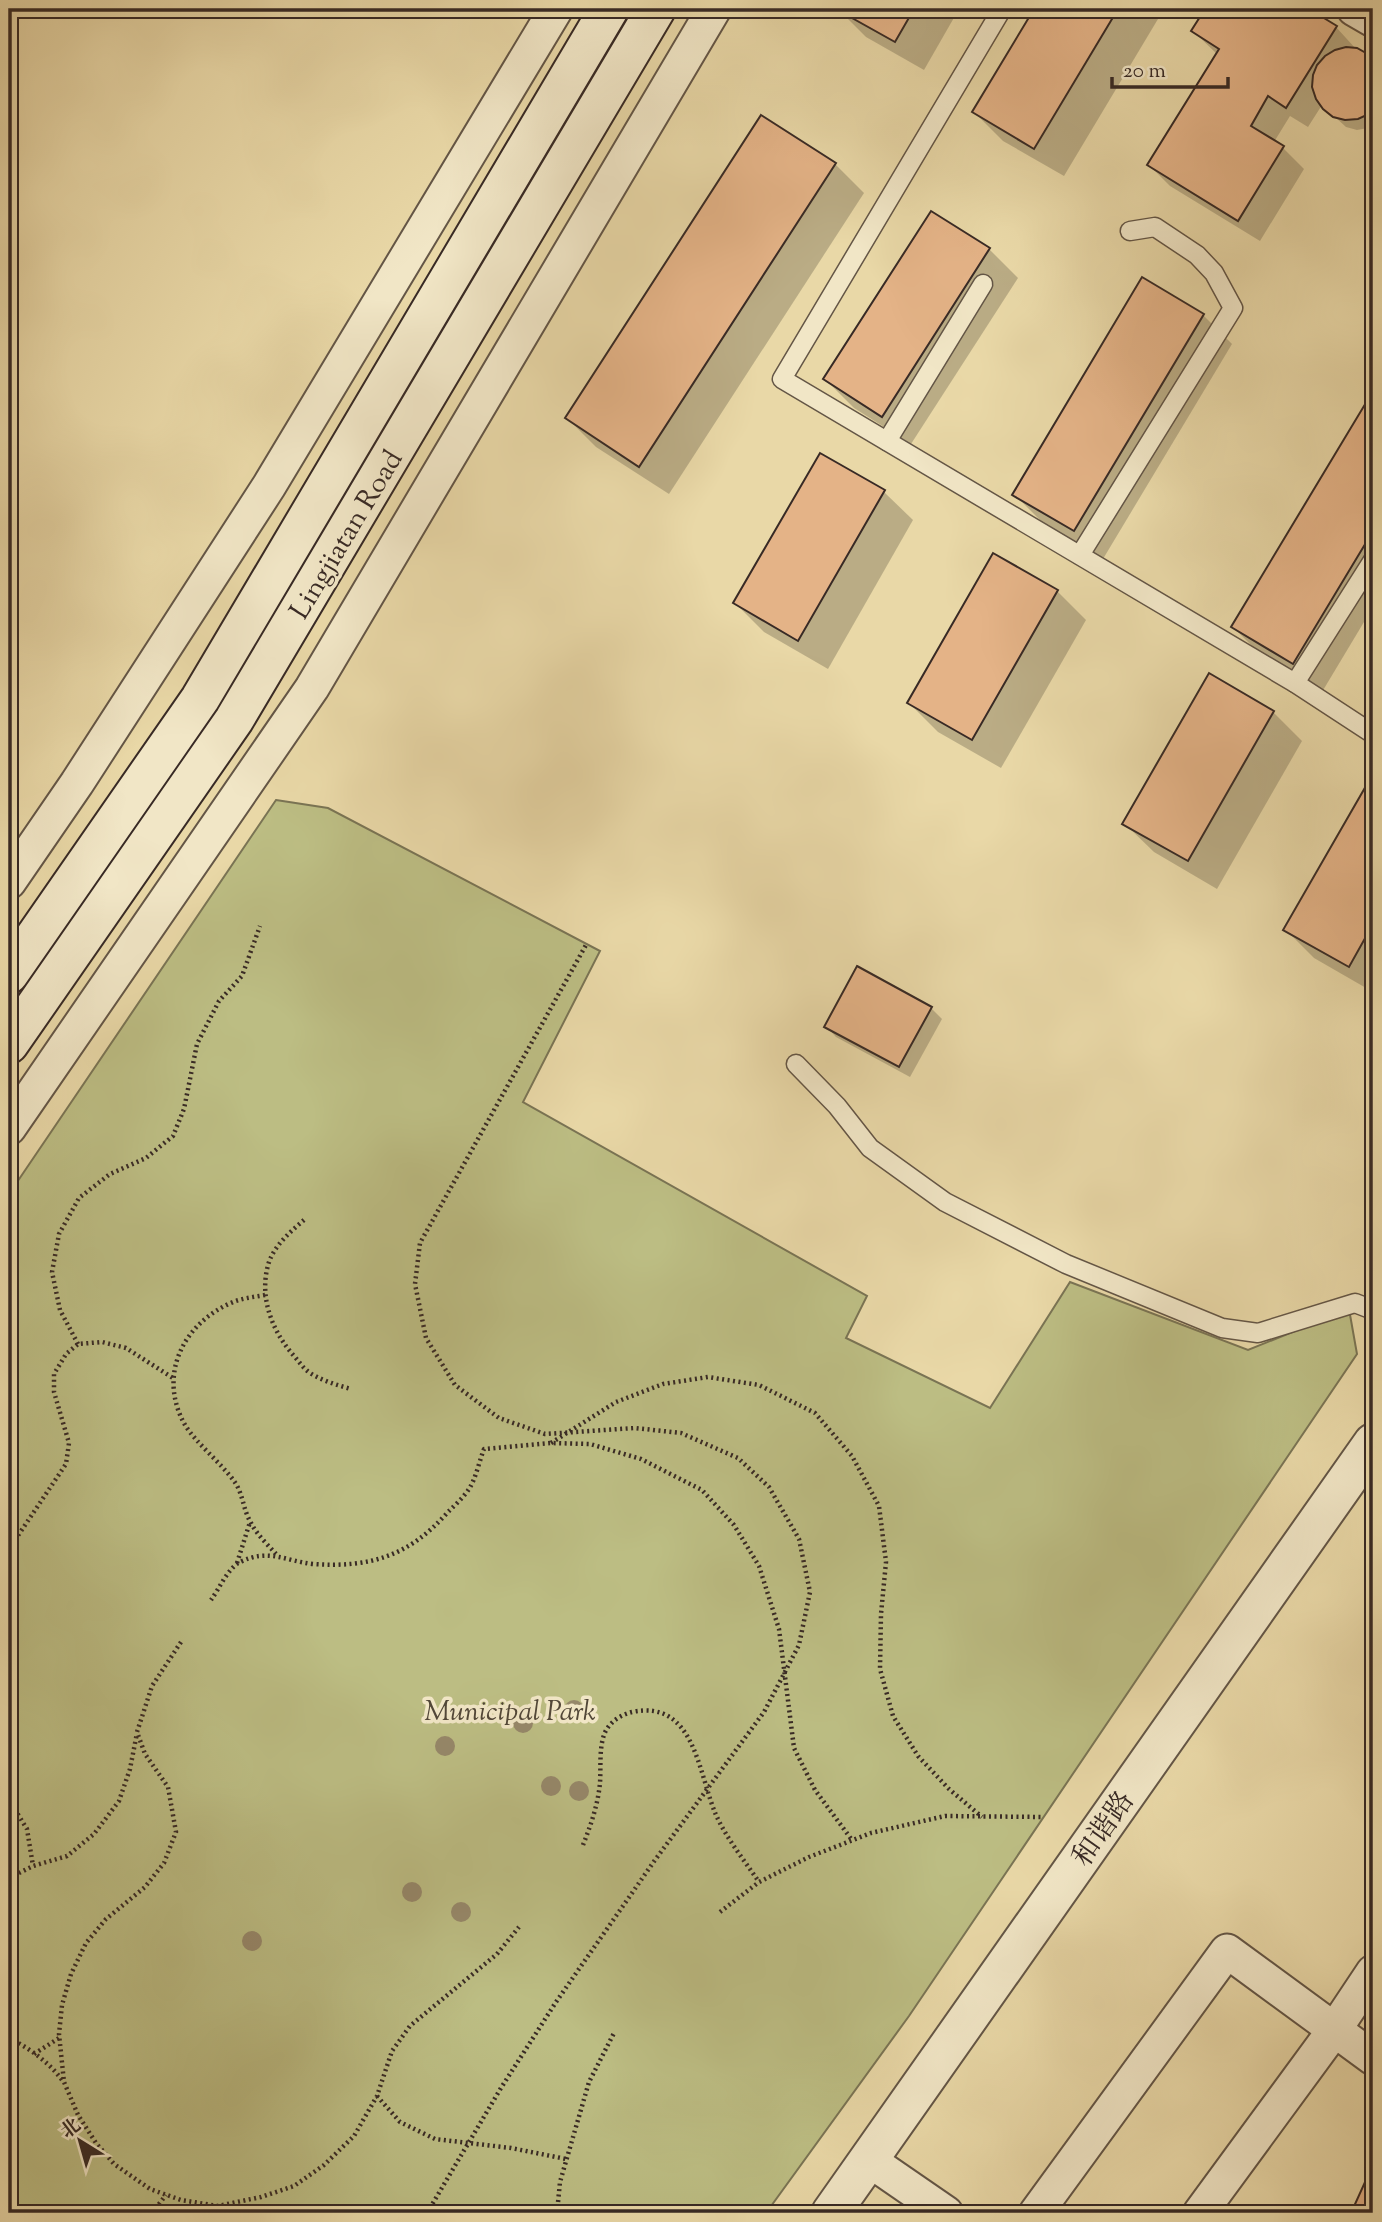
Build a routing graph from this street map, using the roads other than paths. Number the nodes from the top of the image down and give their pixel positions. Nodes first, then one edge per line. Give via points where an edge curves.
1 (556, 9) edge
2 (609, 9) edge
3 (656, 9) edge
4 (714, 9) edge
5 (1002, 9) edge
6 (1354, 9) edge
7 (1373, 20) edge
8 (1130, 231) dead end
9 (982, 284) dead end
10 (887, 441) junction
11 (1080, 555) junction
12 (1373, 560) edge
13 (1295, 683) junction
14 (1373, 734) edge
15 (9, 882) edge
16 (9, 974) edge
17 (9, 1044) edge
18 (796, 1064) dead end
19 (9, 1128) edge
20 (1373, 1310) edge
21 (1373, 1443) edge
22 (1373, 1972) edge
23 (1335, 2029) junction
24 (1373, 2058) edge
25 (869, 2160) junction
26 (831, 2213) edge
27 (946, 2213) edge
28 (1036, 2213) edge
29 (1199, 2213) edge

1 - 15 street via 269,486
2 - 16 main road, Lingjiatan Road via 200,699
3 - 17 main road, Lingjiatan Road via 234,720
4 - 19 street via 312,688
5 - 10 lane via 782,379
6 - 7 street
8 - 11 lane via 1154,227 1197,254 1214,273 1233,308
9 - 10 lane
10 - 11 lane
11 - 13 lane
12 - 13 lane
13 - 14 lane
18 - 20 lane via 870,1148 944,1202 1066,1264 1222,1328 1258,1333 1355,1303
21 - 25 main road, 和谐路
22 - 23 street
23 - 24 street
23 - 28 street via 1227,1951
23 - 29 street
25 - 26 main road, 和谐路
25 - 27 street

